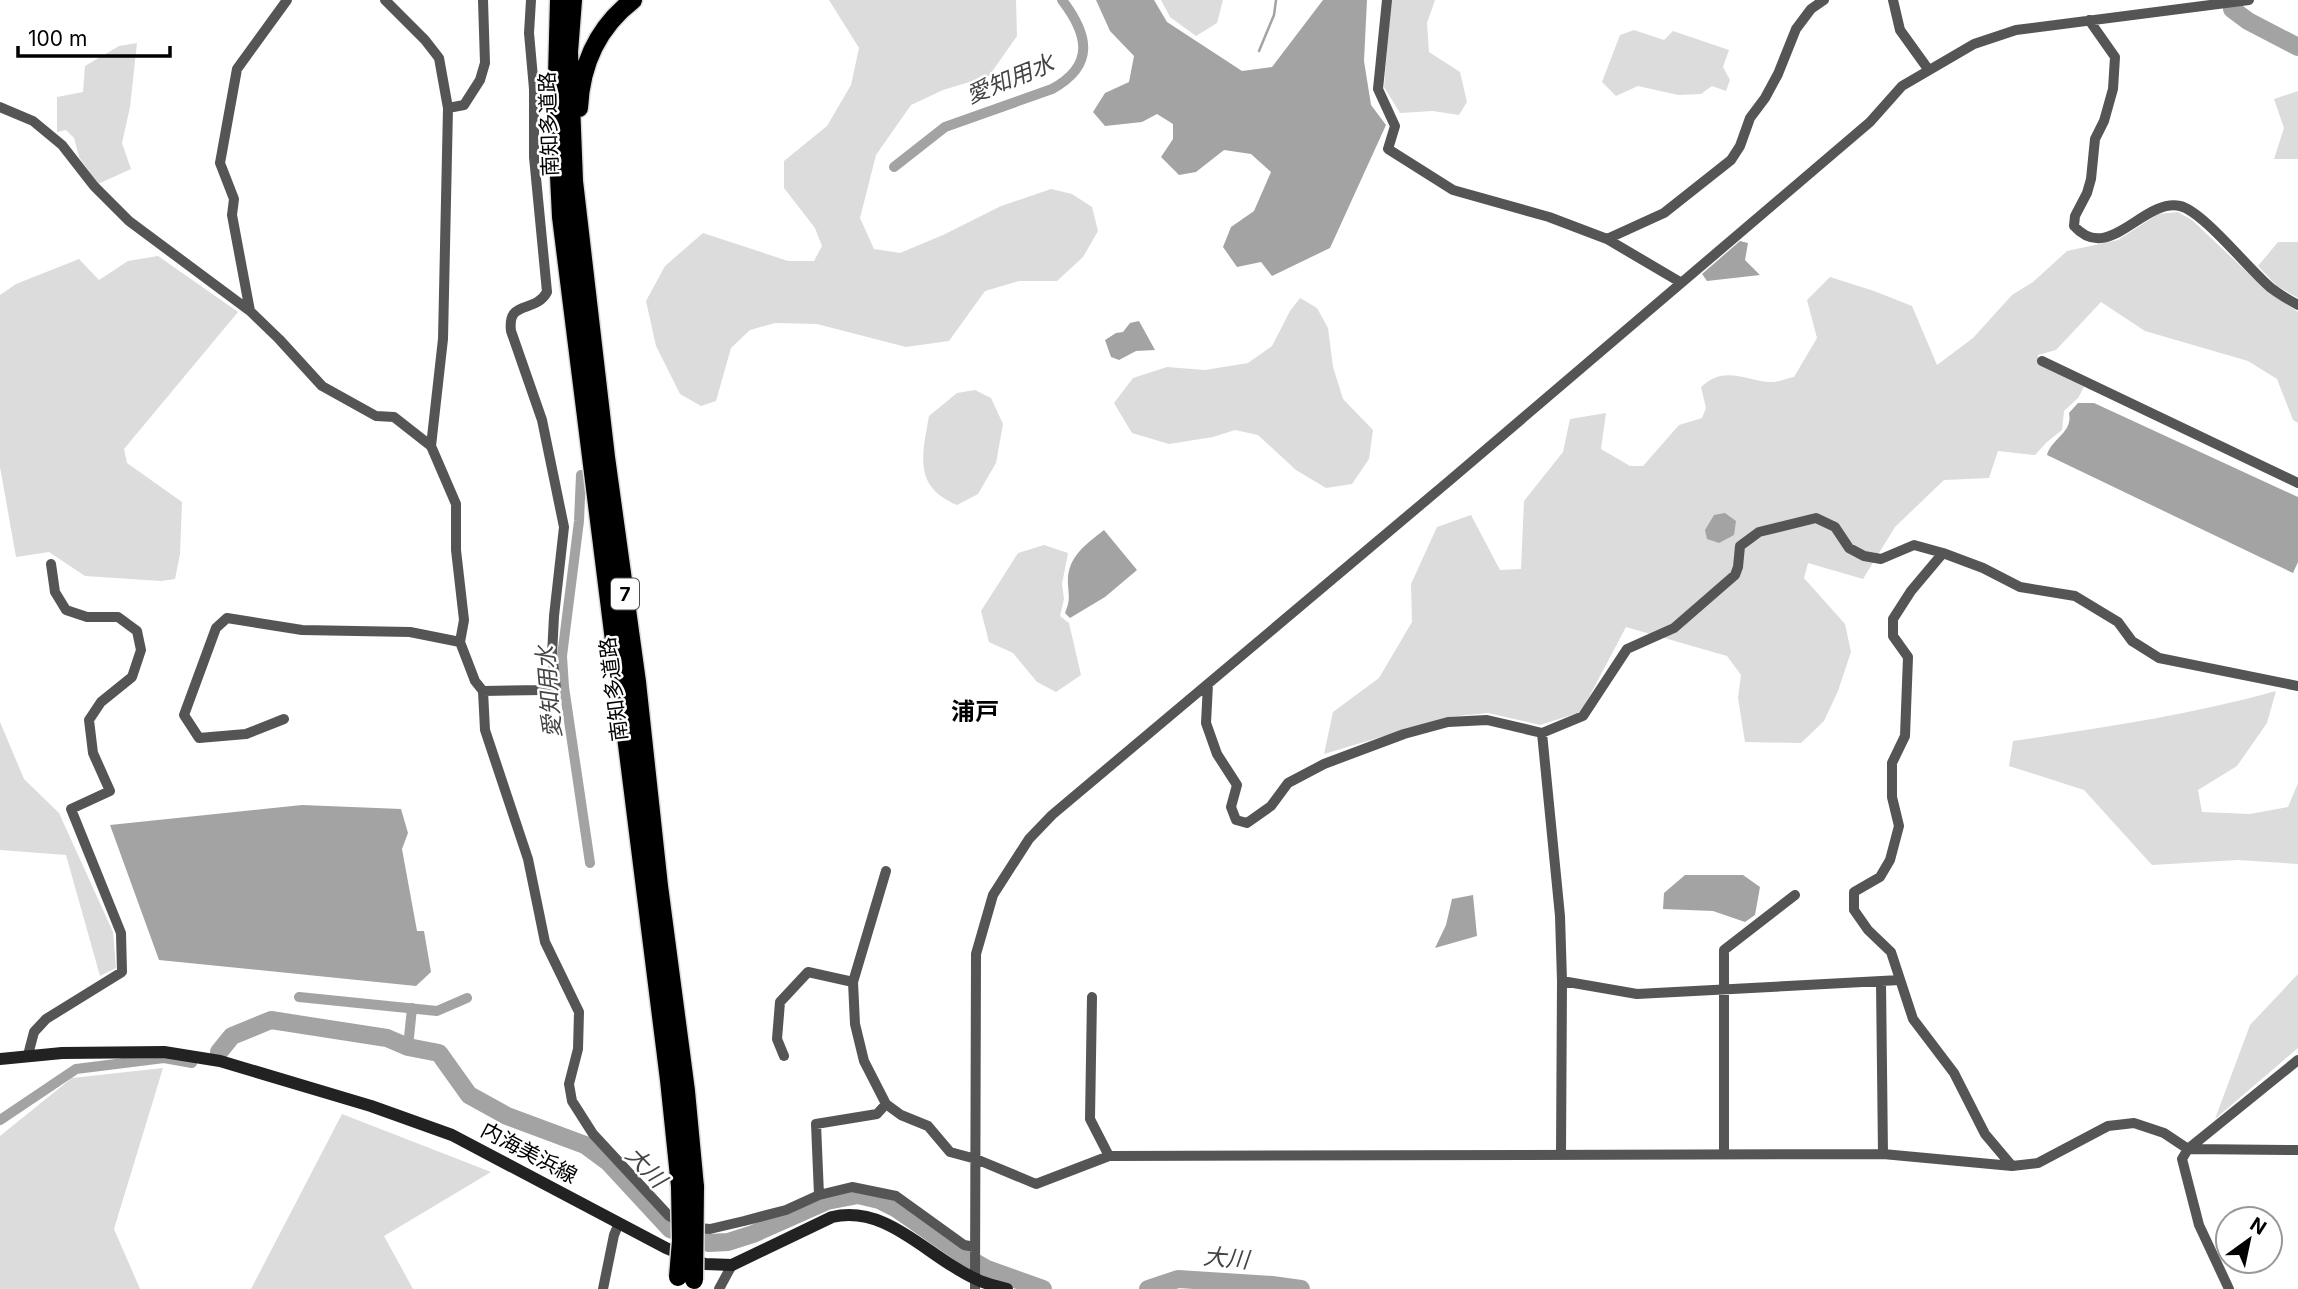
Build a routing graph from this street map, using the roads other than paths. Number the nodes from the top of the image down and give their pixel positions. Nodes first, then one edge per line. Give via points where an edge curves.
1 (287, 0) edge
2 (385, 0) edge
3 (483, 0) edge
4 (531, 0) edge
5 (573, 0) edge
6 (634, 0) edge
7 (1387, 0) edge
8 (1824, 0) edge
9 (1893, 0) edge
10 (2249, 0) edge
11 (556, 6) edge
12 (2089, 20) junction
13 (1928, 69) junction
14 (0, 107) edge
15 (449, 108) junction
16 (1607, 239) junction
17 (1679, 282) junction
18 (2298, 306) edge
19 (587, 309) junction
20 (250, 311) junction
21 (2042, 361) dead end
22 (430, 446) junction
23 (2298, 483) edge
24 (1943, 553) junction
25 (51, 564) dead end
26 (460, 642) junction
27 (1208, 684) junction
28 (2298, 686) edge
29 (483, 691) junction
30 (284, 719) dead end
31 (1542, 733) junction
32 (886, 871) dead end
33 (1795, 895) dead end
34 (1900, 980) junction
35 (1562, 981) junction
36 (853, 982) junction
37 (1881, 982) junction
38 (1723, 989) junction
39 (1092, 997) dead end
40 (28, 1055) junction
41 (784, 1056) dead end
42 (0, 1059) edge
43 (2298, 1060) edge
44 (886, 1104) junction
45 (2188, 1149) junction
46 (2298, 1150) edge
47 (1724, 1154) junction
48 (1883, 1154) junction
49 (1561, 1155) junction
50 (1109, 1156) junction
51 (976, 1159) junction
52 (2012, 1166) junction
53 (687, 1186) junction
54 (819, 1195) junction
55 (619, 1223) junction
56 (975, 1251) junction
57 (732, 1265) junction
58 (975, 1280) edge
59 (685, 1284) edge
60 (603, 1289) edge
61 (719, 1289) edge
62 (1007, 1289) edge
63 (2229, 1289) edge

1 - 20 street via 237,69 220,163 234,199 232,215
2 - 15 street via 439,58
3 - 15 street via 485,63 480,80 464,105
4 - 29 street via 534,158 547,292 540,302 514,312 510,327 542,421 564,527 552,642 556,688
5 - 19 highway, 南知多道路 / 7 via 570,117
6 - 19 highway via 605,26 583,75 579,106 593,296
7 - 16 street via 1378,89 1395,126 1388,149 1454,190
8 - 16 street via 1797,29 1731,160 1664,213
9 - 13 street via 1900,30
10 - 12 street
11 - 53 highway, 南知多道路 / 7 via 561,218 667,1067
12 - 13 street via 2016,30 1974,44
12 - 18 street via 2115,57 2113,89 2095,139 2087,194 2074,226 2081,235 2115,235 2157,208 2180,206 2215,232 2271,288
13 - 17 street via 1902,86 1870,122
14 - 20 street via 33,121 62,145 129,221
15 - 22 street via 443,339
16 - 17 street
17 - 27 street
19 - 53 highway, 南知多道路 / 7 via 686,1091
20 - 22 street via 322,386 376,416 394,417
21 - 23 street
22 - 26 street via 456,504 464,620
24 - 28 street via 2020,587 2075,596 2118,622 2132,642 2159,658
24 - 31 street via 1914,545 1881,559 1864,556 1849,548 1835,527 1816,518 1759,531 1740,546 1735,575 1674,628 1627,649 1583,716
24 - 34 street via 1893,619 1893,636 1908,657 1905,736 1892,763 1892,797 1899,826 1880,877 1854,892 1854,910 1891,952
25 - 40 street via 55,592 66,610 87,617 118,617 137,631 141,650 132,677 101,702 89,720 93,753 110,791 72,809 121,933 122,972 46,1019 34,1032
26 - 29 street
26 - 30 street via 410,632 302,630 227,618 216,628 184,715 199,738 246,734
27 - 31 street via 1206,723 1217,754 1237,785 1231,807 1236,820 1247,823 1271,806 1288,783 1404,734 1448,722 1487,720
27 - 51 street via 1052,814 1029,839 993,895 976,954
29 - 54 street via 485,730 528,859 545,942 579,1013 578,1049 569,1084 572,1101 593,1133 669,1216 688,1227 710,1229 744,1221
31 - 35 street
32 - 36 street
33 - 38 street via 1724,950
34 - 37 street
34 - 52 street via 1913,1019 1954,1073 1985,1135
35 - 38 street via 1637,994
35 - 49 street
36 - 41 street via 808,972 779,1002 777,1040
36 - 44 street via 855,1024 864,1061
37 - 38 street
37 - 48 street
38 - 47 street
39 - 50 street via 1090,1119
40 - 42 main road, 内海美浜線
40 - 55 main road, 内海美浜線 via 164,1052 220,1061 452,1135
43 - 45 street
44 - 51 street via 928,1126 950,1152
44 - 54 street via 877,1114 816,1124
45 - 46 street
45 - 52 street via 2164,1133 2134,1123 2108,1126 2038,1163
45 - 63 street via 2182,1159 2199,1225
47 - 48 street
47 - 49 street
48 - 52 street
49 - 50 street
50 - 51 street via 1037,1184
51 - 56 street
53 - 59 highway, 南知多道路 / 7, bridge
54 - 56 street via 852,1187 896,1196
55 - 57 main road, 内海美浜線 via 705,1264
55 - 60 street
56 - 58 street
57 - 58 main road via 847,1213 885,1223
57 - 61 street
58 - 62 main road

